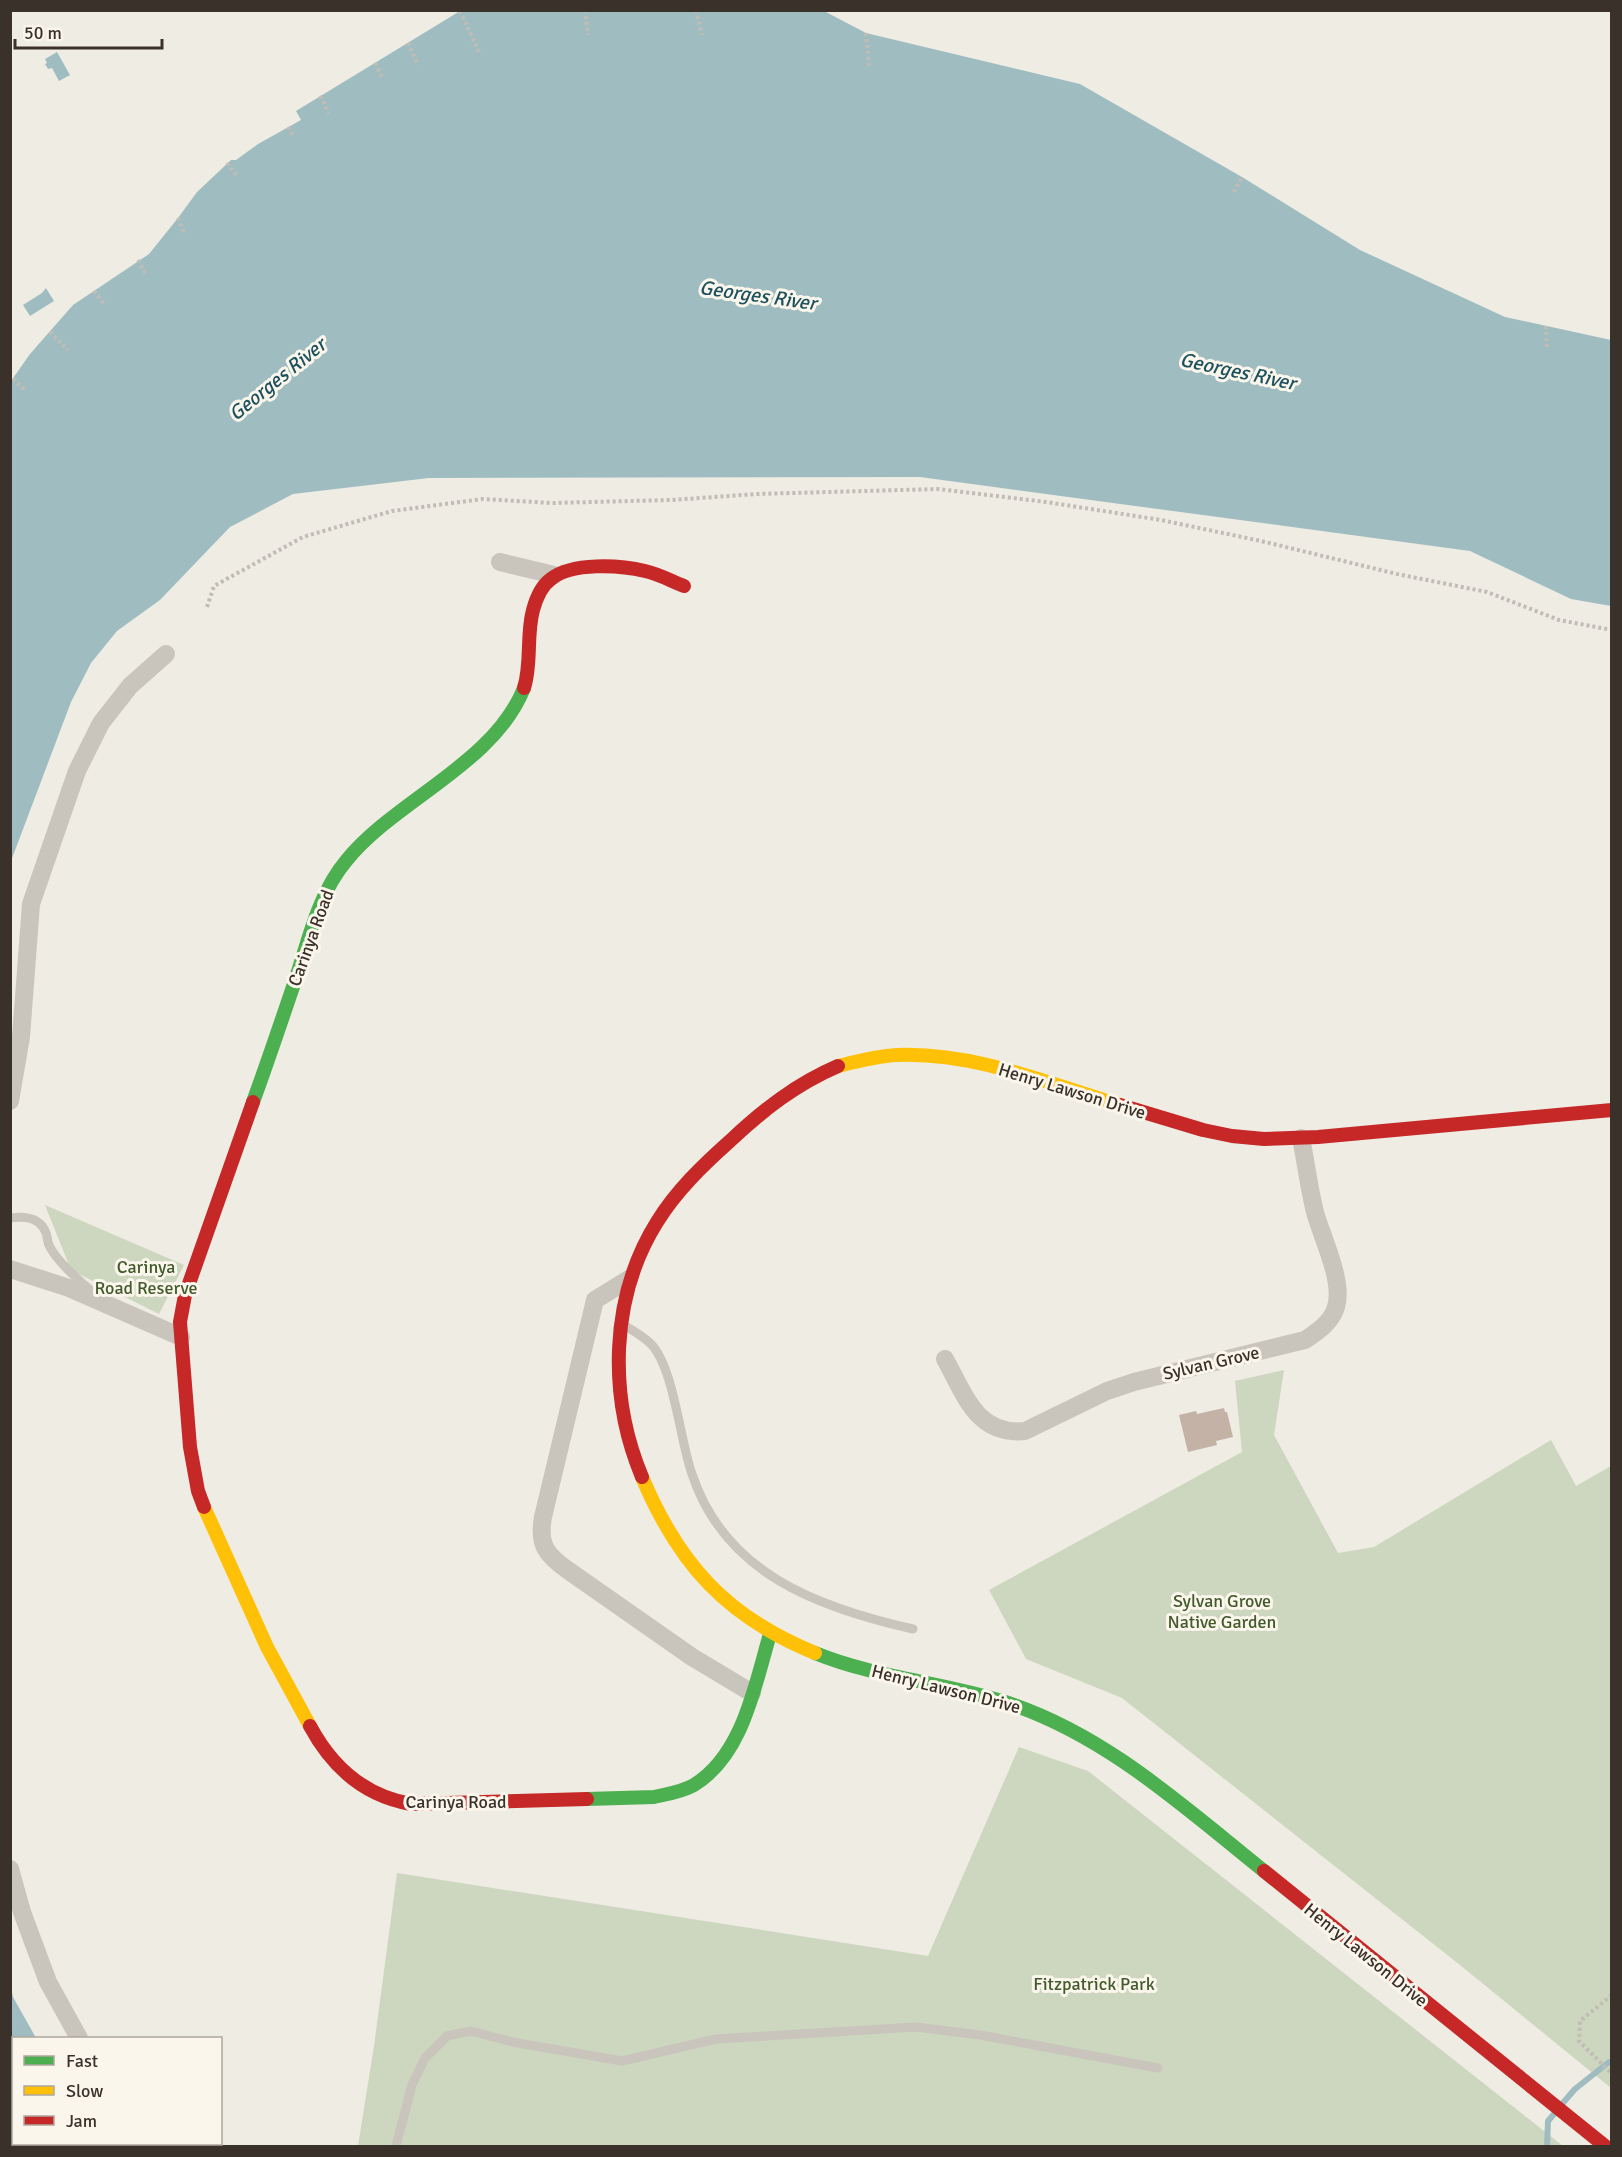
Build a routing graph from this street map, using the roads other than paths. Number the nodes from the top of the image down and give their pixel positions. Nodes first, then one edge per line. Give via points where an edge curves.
1 (500, 562) dead end
2 (554, 575) junction
3 (684, 586) dead end
4 (166, 654) dead end
5 (10, 1101) edge
6 (1611, 1110) edge
7 (1301, 1138) junction
8 (10, 1218) edge
9 (10, 1269) edge
10 (629, 1279) junction
11 (112, 1307) junction
12 (620, 1323) junction
13 (181, 1337) junction
14 (945, 1359) dead end
15 (913, 1629) dead end
16 (770, 1634) junction
17 (752, 1693) junction
18 (10, 1869) edge
19 (78, 2037) edge
20 (1158, 2068) dead end
21 (396, 2146) edge
22 (1605, 2146) edge

1 - 2 street
2 - 3 main road via 569,570 621,567 648,572
2 - 13 main road, Carinya Road via 535,601 525,688 516,705 477,752 367,839 332,879 185,1295
4 - 5 street via 130,686 101,723 69,793 31,904 21,1037
6 - 7 main road, Henry Lawson Drive
7 - 10 main road, Henry Lawson Drive via 1242,1138 1202,1131 970,1061 906,1053 870,1057 832,1069 798,1086 729,1141 667,1205 640,1249
7 - 14 street, Sylvan Grove via 1338,1294 1336,1308 1318,1332 1305,1340 1134,1382 1025,1431 1012,1432 999,1430 976,1414
8 - 11 lane via 27,1216 40,1224 49,1246 79,1281
9 - 11 street
10 - 12 main road, Henry Lawson Drive
10 - 17 street via 595,1300 543,1517 542,1541 547,1552 568,1571 692,1657
11 - 13 street
12 - 15 lane via 651,1344 659,1355 700,1495 746,1556 776,1579 820,1603
12 - 16 main road, Henry Lawson Drive via 621,1398 630,1444 647,1491 673,1538 698,1572 720,1596
13 - 17 main road, Carinya Road via 190,1448 204,1508 267,1647 313,1732 331,1759 366,1789 393,1801 431,1805 669,1794 695,1785 710,1774 739,1729
16 - 17 main road, Carinya Road
16 - 22 main road, Henry Lawson Drive via 850,1665 1012,1704 1059,1723 1102,1747 1156,1785
18 - 19 street via 48,1982
20 - 21 lane via 980,2034 916,2027 716,2039 622,2061 471,2031 447,2036 425,2058 412,2085

